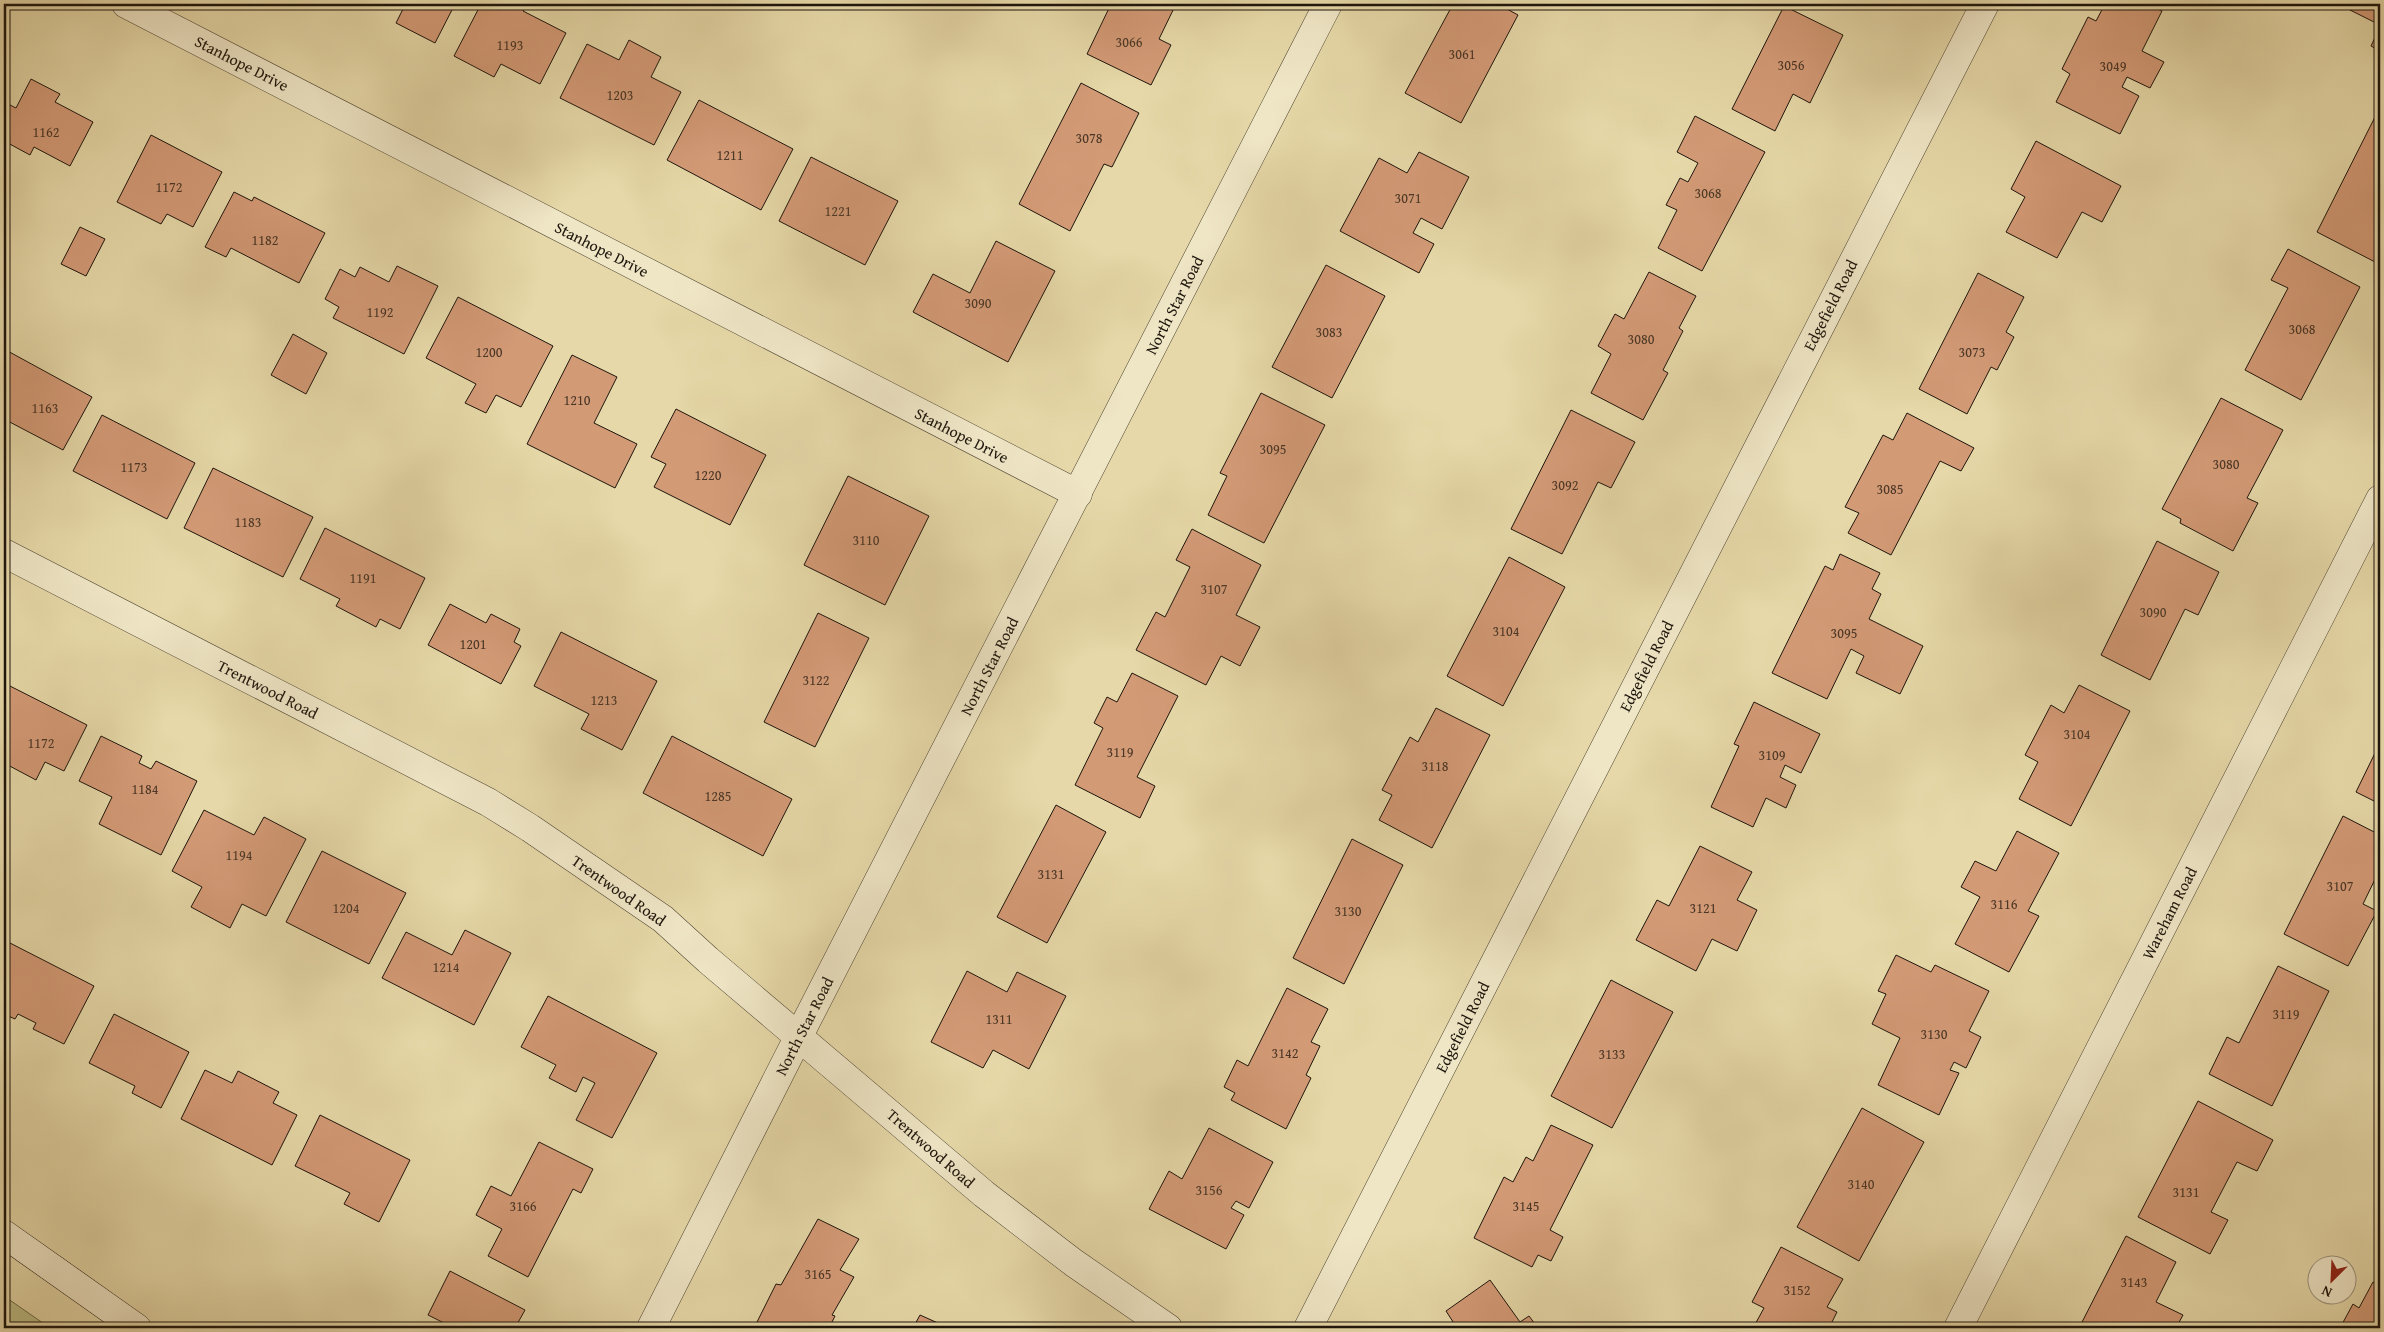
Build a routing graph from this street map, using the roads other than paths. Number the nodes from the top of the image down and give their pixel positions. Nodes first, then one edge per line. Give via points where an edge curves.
1 (126, 4) edge
2 (1328, 4) edge
3 (1985, 4) edge
4 (1078, 494) junction
5 (2380, 499) edge
6 (4, 553) edge
7 (800, 1036) junction
8 (4, 1234) edge
9 (137, 1328) edge
10 (651, 1328) edge
11 (1168, 1328) edge
12 (1308, 1328) edge
13 (1958, 1328) edge

1 - 4 street, Stanhope Drive
2 - 4 street, North Star Road
3 - 12 street, Edgefield Road
4 - 7 street, North Star Road
5 - 13 street, Wareham Road
6 - 7 street, Trentwood Road via 488,802 663,919
7 - 10 street, North Star Road
7 - 11 street, Trentwood Road via 984,1194 1074,1263
8 - 9 street

